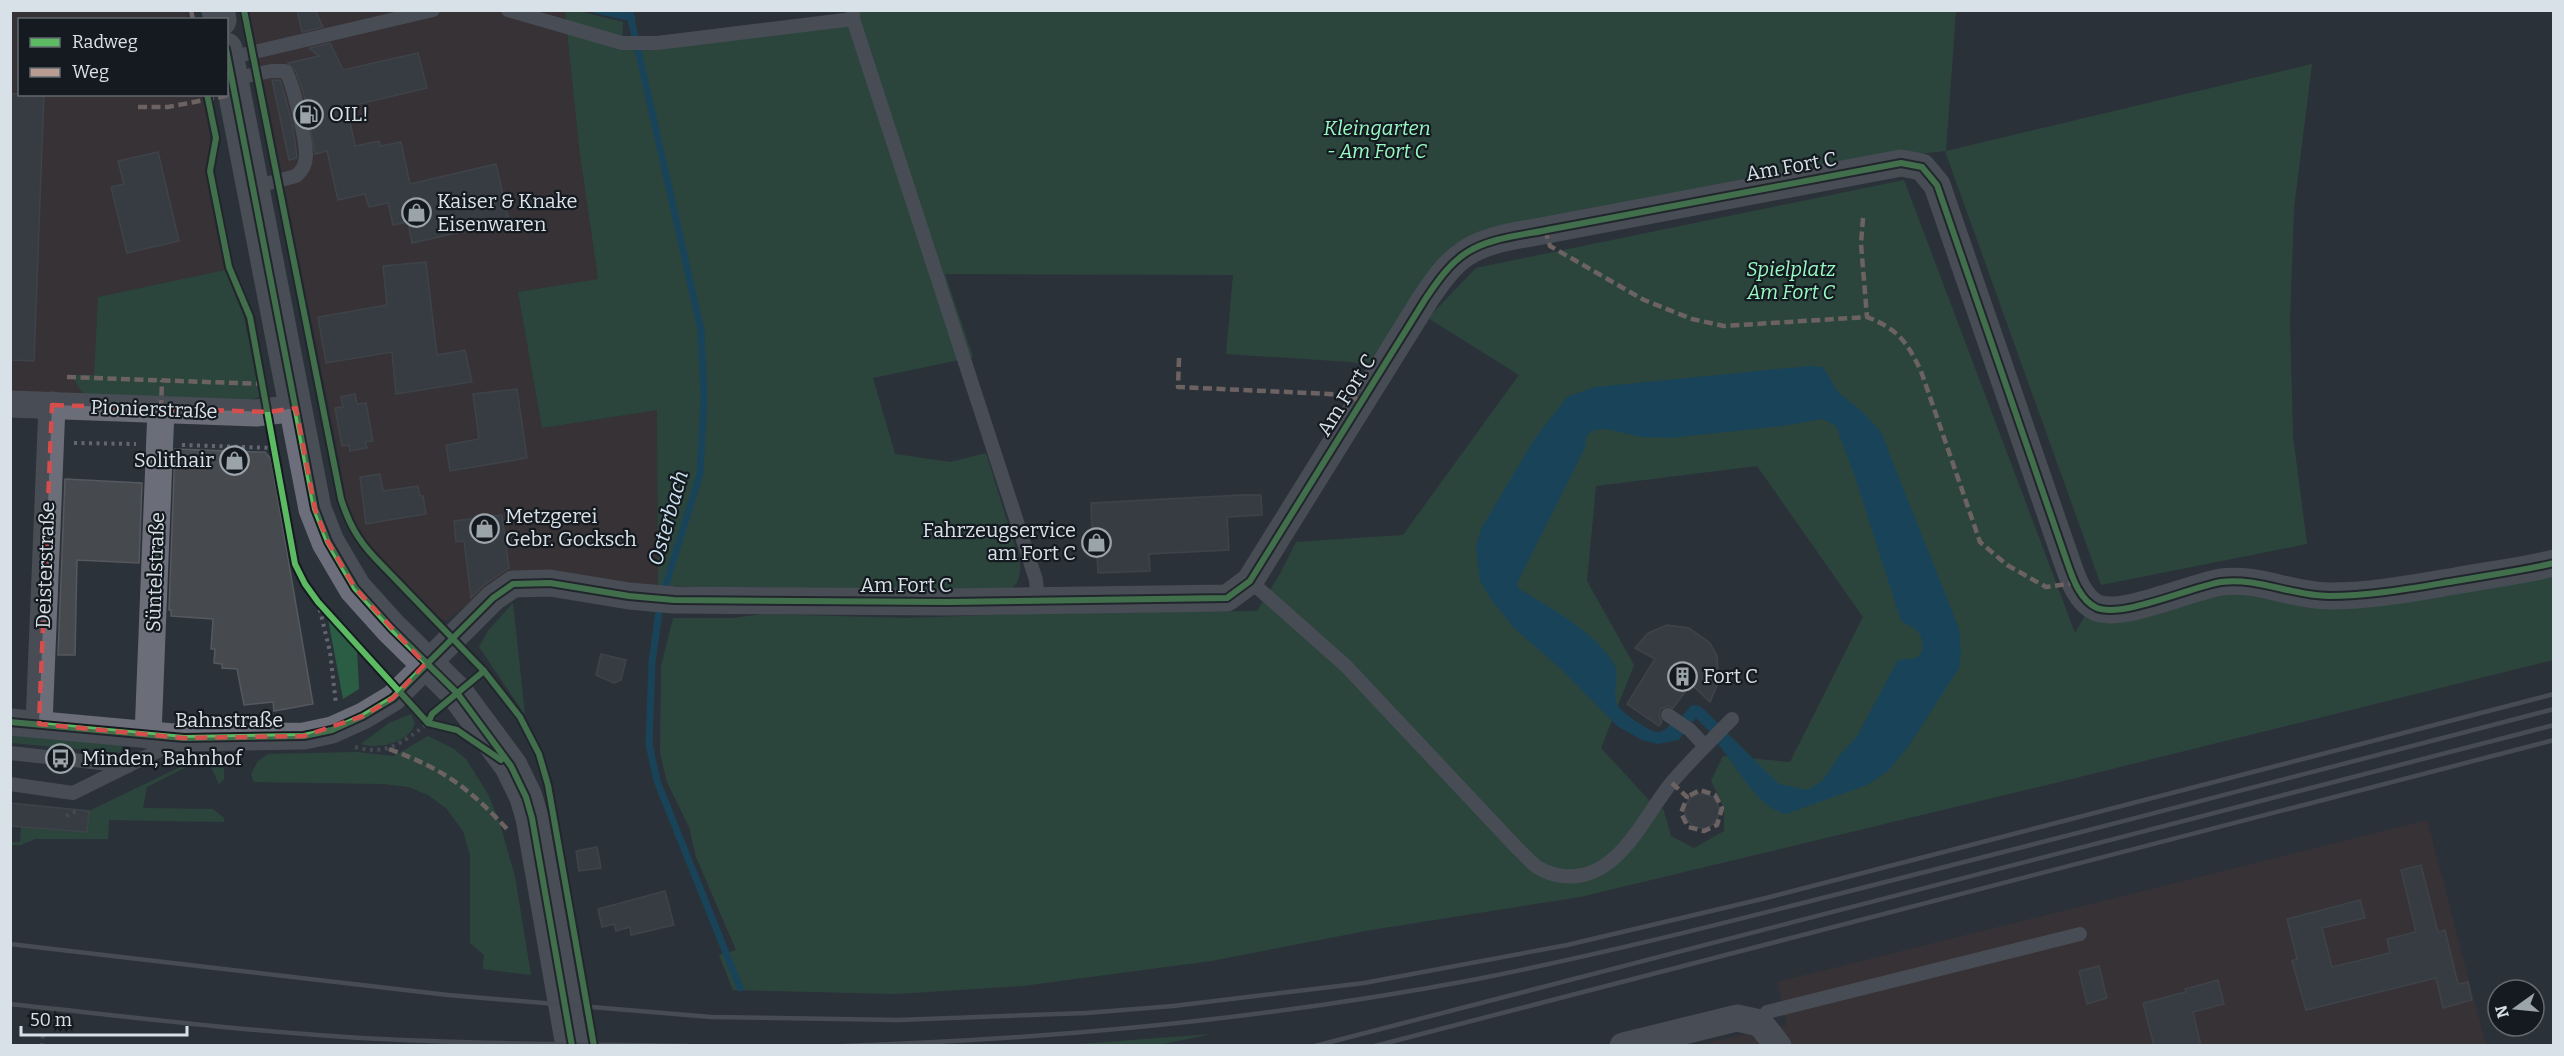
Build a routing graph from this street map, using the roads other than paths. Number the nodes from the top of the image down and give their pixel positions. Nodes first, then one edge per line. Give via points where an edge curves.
1 (433, 10) edge
2 (508, 10) edge
3 (853, 15) edge
4 (229, 62) edge
5 (254, 187) junction
6 (10, 404) edge
7 (52, 405) junction
8 (296, 408) junction
9 (161, 409) junction
10 (2553, 563) edge
11 (1250, 581) junction
12 (1038, 601) junction
13 (425, 664) junction
14 (1668, 716) dead end
15 (1732, 719) dead end
16 (10, 722) edge
17 (39, 724) junction
18 (148, 735) junction
19 (184, 738) junction
20 (1708, 743) junction
21 (10, 753) edge
22 (128, 766) junction
23 (10, 784) edge
24 (2080, 934) dead end
25 (1760, 1023) junction
26 (572, 1046) edge
27 (1623, 1046) edge
28 (1778, 1046) edge

1 - 4 lane
2 - 3 lane via 622,43 657,43
3 - 12 lane via 1036,580
4 - 5 main road
4 - 5 lane via 285,71 292,82 306,156 301,171 296,176
5 - 8 main road
6 - 7 street, Pionierstraße
7 - 9 street, Pionierstraße
7 - 17 street, Deisterstraße
8 - 9 street, Pionierstraße via 256,413
8 - 13 main road via 315,509 327,542 356,588
9 - 18 street, Süntelstraße
10 - 11 street, Am Fort C via 2353,596 2316,596 2239,580 2127,608 2099,608 2084,597 2075,583 1937,184 1922,167 1901,163 1574,224 1500,240 1467,252 1426,298
11 - 12 street, Am Fort C via 1227,598
11 - 20 lane via 1346,666 1517,848 1538,867 1553,874 1588,874 1617,857 1672,783
12 - 13 street, Am Fort C via 665,599 550,583 513,584 493,598
13 - 19 street, Bahnstraße via 393,698 332,730 304,736
13 - 26 main road via 463,701 511,766 526,797
14 - 20 lane
15 - 20 lane
16 - 17 street, Bahnstraße
17 - 18 street, Bahnstraße
18 - 19 street, Bahnstraße
19 - 22 lane
21 - 22 lane
22 - 23 lane via 72,792
24 - 25 lane via 1767,1012
25 - 27 street via 1737,1018
25 - 28 street

